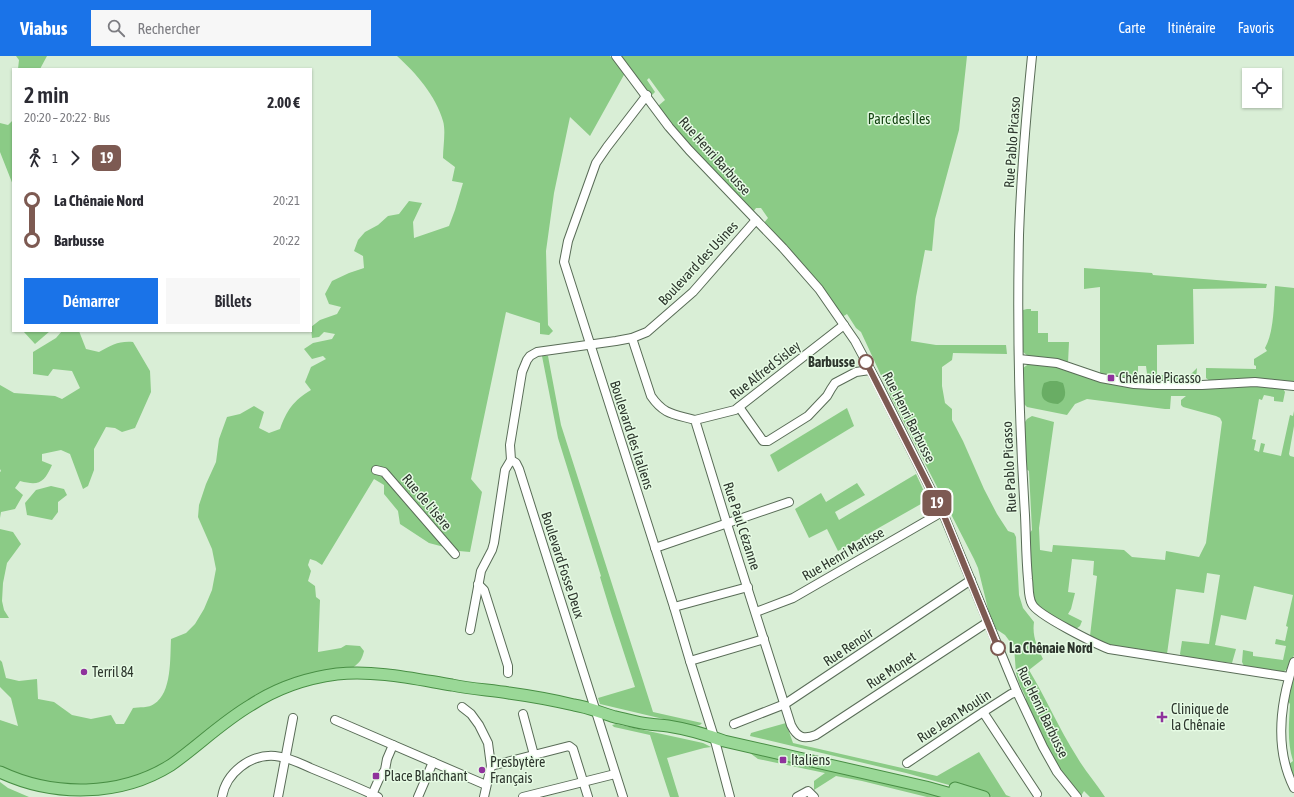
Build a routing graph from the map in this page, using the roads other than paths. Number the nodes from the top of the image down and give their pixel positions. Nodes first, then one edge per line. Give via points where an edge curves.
1 (616, 56) edge
2 (1032, 56) edge
3 (647, 96) junction
4 (756, 220) junction
5 (844, 325) junction
6 (632, 338) junction
7 (590, 344) junction
8 (1019, 359) junction
9 (870, 370) junction
10 (1294, 386) edge
11 (738, 407) junction
12 (695, 420) junction
13 (511, 460) junction
14 (376, 470) dead end
15 (789, 502) dead end
16 (942, 512) junction
17 (727, 524) junction
18 (655, 548) junction
19 (455, 554) dead end
20 (971, 580) junction
21 (478, 584) junction
22 (748, 587) junction
23 (674, 607) junction
24 (756, 612) junction
25 (988, 622) junction
26 (470, 630) dead end
27 (764, 639) junction
28 (690, 661) junction
29 (1294, 662) edge
30 (508, 673) dead end
31 (1289, 677) junction
32 (1017, 692) junction
33 (785, 704) junction
34 (462, 707) dead end
35 (596, 711) junction
36 (983, 712) junction
37 (523, 714) dead end
38 (293, 718) dead end
39 (335, 720) dead end
40 (734, 724) dead end
41 (714, 738) junction
42 (809, 738) joint
43 (393, 745) junction
44 (534, 755) junction
45 (797, 757) junction
46 (286, 758) junction
47 (433, 762) junction
48 (907, 762) dead end
49 (491, 766) junction
50 (0, 772) edge
51 (615, 774) junction
52 (584, 782) junction
53 (1294, 788) edge
54 (487, 793) edge
55 (1037, 794) dead end
56 (374, 796) edge
57 (222, 797) edge
58 (278, 797) edge
59 (418, 797) edge
60 (523, 797) edge
61 (588, 797) edge
62 (623, 797) edge
63 (730, 797) edge
64 (797, 797) edge
65 (814, 797) edge
66 (962, 797) edge
67 (984, 797) edge
68 (1077, 797) edge

1 - 3 street, Rue Henri Barbusse
2 - 8 street, Rue Pablo Picasso via 1019,235
3 - 4 street, Rue Henri Barbusse via 689,150
3 - 7 street, Boulevard des Italiens via 596,163 566,248 566,270
4 - 5 street, Rue Henri Barbusse via 820,289
4 - 6 street, Boulevard des Usines via 692,292 647,332
5 - 9 street, Rue Henri Barbusse
5 - 11 street, Rue Alfred Sisley
6 - 7 street, Boulevard des Usines
6 - 12 street via 656,404 670,413
7 - 13 street, Boulevard des Usines via 537,352 527,360 522,372 510,445
7 - 18 street, Boulevard des Italiens
8 - 10 street via 1057,363 1101,378 1134,384 1190,386 1255,382
8 - 31 street, Rue Pablo Picasso via 1028,580 1032,605 1050,618 1109,649
9 - 11 street via 856,372 835,384 808,416 768,441 764,441
9 - 16 street, Rue Henri Barbusse
11 - 12 street, Rue Alfred Sisley via 735,410
12 - 17 street, Rue Paul Cézanne
13 - 21 street via 506,470 492,550 482,569
13 - 35 street, Boulevard Fosse Deux via 519,469
14 - 19 street, Rue de l'Isère via 384,472
15 - 17 street
16 - 20 street, Rue Henri Barbusse
16 - 24 street, Rue Henri Matisse via 792,598
17 - 18 street
17 - 22 street, Rue Paul Cézanne
18 - 23 street, Boulevard des Italiens
20 - 25 street, Rue Henri Barbusse
20 - 33 street, Rue Renoir
21 - 26 street
21 - 30 street via 484,590
22 - 23 street
22 - 24 street, Rue Paul Cézanne
23 - 28 street, Boulevard des Italiens
24 - 27 street, Rue Paul Cézanne
25 - 32 street, Rue Henri Barbusse
25 - 42 street, Rue Monet
27 - 28 street
27 - 33 street, Rue Paul Cézanne
28 - 41 street, Boulevard des Italiens
29 - 31 street
31 - 53 street via 1283,701 1281,728 1284,756
32 - 36 street, Rue Jean Moulin
32 - 68 street, Rue Henri Barbusse via 1057,772
33 - 40 street, Rue Renoir
33 - 42 street, Rue Paul Cézanne via 794,732
34 - 49 street via 471,714 485,737
35 - 41 main road via 647,724 700,732
35 - 50 main road via 518,694 395,676 336,674 286,686 257,701 168,767 131,786 103,793 68,795 30,786
35 - 51 street, Boulevard Fosse Deux
36 - 48 street, Rue Jean Moulin
36 - 55 street
37 - 44 street
38 - 46 street
39 - 43 street
41 - 45 main road
41 - 63 street, Boulevard des Italiens
43 - 47 street
43 - 56 street
44 - 49 street
44 - 52 street via 569,746 573,749
45 - 66 main road
45 - 67 main road via 817,757 879,770
46 - 56 street
46 - 57 street via 268,756 253,759 241,766 225,785
46 - 58 street
47 - 54 street
47 - 59 street
49 - 54 street
51 - 52 street
51 - 62 street, Boulevard Fosse Deux
52 - 60 street
52 - 61 street
64 - 65 street via 808,791

